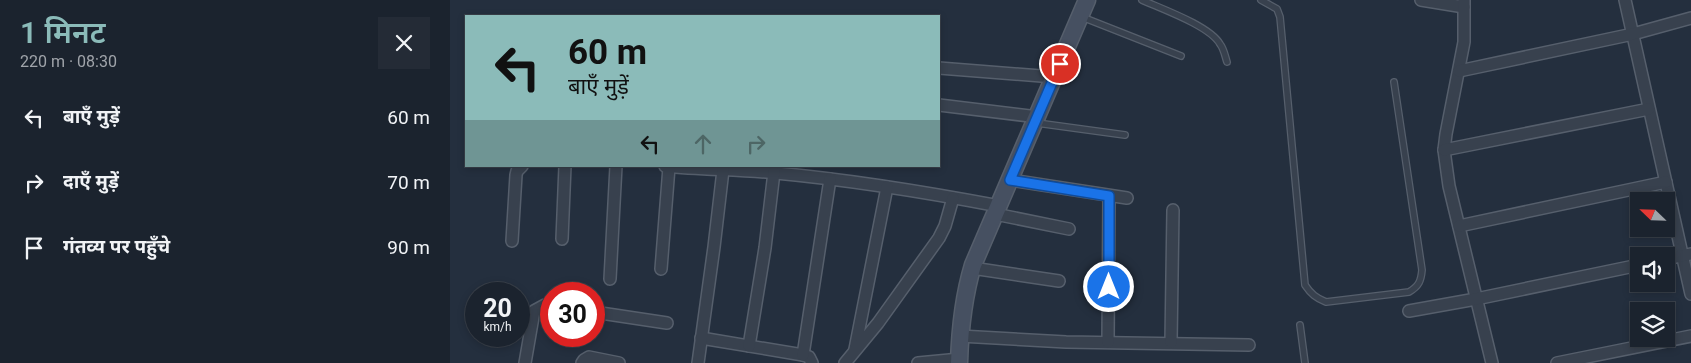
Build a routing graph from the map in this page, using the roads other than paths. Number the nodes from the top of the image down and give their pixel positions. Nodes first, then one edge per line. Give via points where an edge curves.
1 (1087, 0) edge
2 (1142, 0) edge
3 (1262, 0) edge
4 (1421, 0) edge
5 (1626, 0) edge
6 (1464, 3) edge
7 (1080, 16) junction
8 (1691, 18) edge
9 (1633, 34) junction
10 (1181, 56) dead end
11 (1227, 62) dead end
12 (940, 68) edge
13 (1459, 71) junction
14 (1054, 77) junction
15 (1394, 82) dead end
16 (940, 105) edge
17 (1649, 109) junction
18 (1036, 120) junction
19 (1125, 135) dead end
20 (1444, 150) junction
21 (519, 167) edge
22 (565, 167) edge
23 (616, 167) edge
24 (669, 167) edge
25 (693, 167) edge
26 (723, 170) junction
27 (774, 172) junction
28 (830, 179) junction
29 (1010, 180) junction
30 (1666, 182) junction
31 (887, 187) junction
32 (1109, 196) junction
33 (953, 198) junction
34 (1126, 198) dead end
35 (997, 210) junction
36 (1173, 210) dead end
37 (1458, 226) junction
38 (1069, 229) dead end
39 (562, 239) dead end
40 (512, 241) dead end
41 (1687, 255) edge
42 (1630, 267) edge
43 (972, 268) junction
44 (662, 269) dead end
45 (610, 280) dead end
46 (1059, 281) dead end
47 (1691, 294) edge
48 (1476, 299) junction
49 (540, 308) edge
50 (1409, 311) dead end
51 (605, 314) edge
52 (667, 323) dead end
53 (1300, 325) dead end
54 (960, 336) junction
55 (1691, 336) edge
56 (701, 338) junction
57 (1108, 342) junction
58 (1171, 342) junction
59 (1249, 345) dead end
60 (748, 346) junction
61 (855, 351) junction
62 (803, 356) junction
63 (960, 361) edge
64 (525, 363) edge
65 (582, 363) edge
66 (619, 363) edge
67 (698, 363) edge
68 (812, 363) edge
69 (845, 363) edge
70 (918, 363) edge
71 (1305, 363) edge
72 (1492, 363) edge
73 (1557, 363) edge

1 - 7 street
2 - 11 lane via 1213,35
3 - 15 lane via 1277,9 1280,17 1305,285 1316,298 1326,302 1409,292 1421,281
4 - 6 street
5 - 9 street
6 - 13 street via 1464,42
7 - 10 lane
7 - 14 street
8 - 9 street
9 - 13 street
9 - 17 street
12 - 14 street
13 - 20 street
14 - 18 street
16 - 18 street
17 - 20 street
17 - 30 street
18 - 19 lane
18 - 29 street
20 - 37 street
21 - 40 street
22 - 39 street
23 - 45 street
24 - 25 street
24 - 44 street
25 - 26 street
26 - 27 street
26 - 56 street
27 - 28 street
27 - 60 street
28 - 31 street
28 - 62 street
29 - 32 street
29 - 35 street
30 - 37 street
30 - 41 street
31 - 33 street
31 - 61 street
32 - 34 street
32 - 57 street
33 - 35 street
33 - 61 street via 939,238
35 - 38 street
35 - 43 street
36 - 58 street
37 - 48 street
41 - 47 street
42 - 48 street
43 - 46 street
43 - 54 street via 965,291
48 - 50 street
48 - 72 street
49 - 64 street via 534,311
51 - 52 street
53 - 71 lane
54 - 57 street
54 - 63 street
55 - 73 street
56 - 60 street
56 - 67 street
57 - 58 street
58 - 59 street
60 - 62 street
61 - 69 street
62 - 68 street via 809,357
63 - 70 street
65 - 66 street via 588,357

